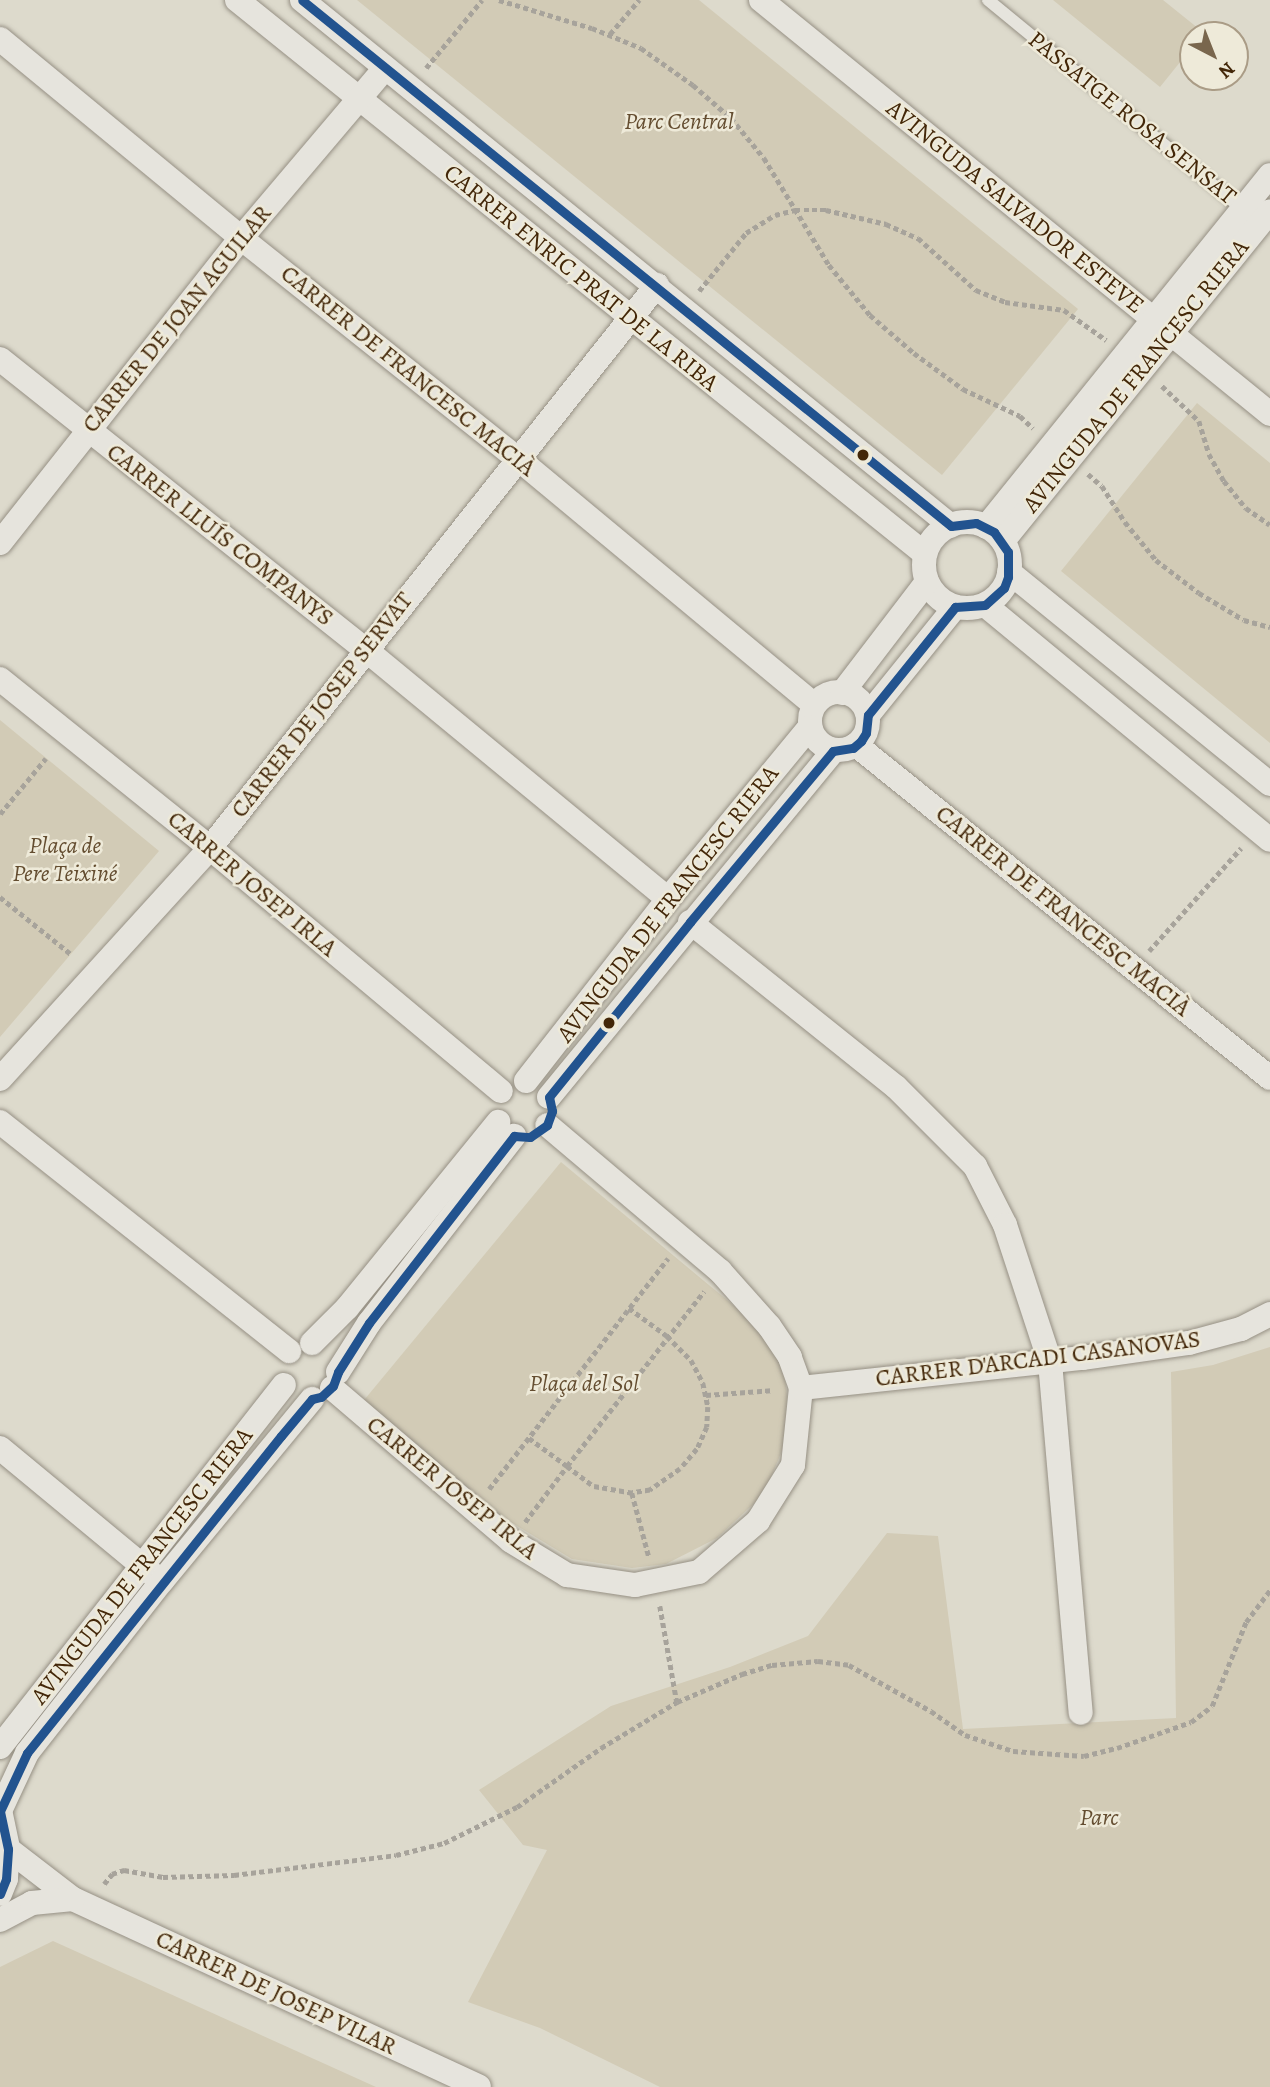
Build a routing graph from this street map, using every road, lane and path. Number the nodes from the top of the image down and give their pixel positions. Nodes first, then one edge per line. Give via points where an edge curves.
1 (237, 0) edge
2 (302, 0) edge
3 (499, 0) edge
4 (639, 0) edge
5 (761, 0) edge
6 (988, 0) edge
7 (610, 35) junction
8 (0, 39) edge
9 (385, 68) junction
10 (358, 99) junction
11 (1270, 175) edge
12 (1242, 209) junction
13 (795, 210) junction
14 (1270, 211) edge
15 (242, 238) junction
16 (657, 285) junction
17 (685, 308) junction
18 (631, 318) junction
19 (1162, 326) junction
20 (0, 359) edge
21 (1133, 362) junction
22 (1270, 414) edge
23 (87, 430) junction
24 (1061, 451) junction
25 (517, 458) junction
26 (1270, 524) edge
27 (951, 526) junction
28 (994, 534) junction
29 (0, 542) edge
30 (925, 554) junction
31 (1009, 572) junction
32 (927, 582) junction
33 (985, 605) junction
34 (955, 607) junction
35 (1270, 627) edge
36 (366, 650) junction
37 (0, 678) edge
38 (842, 692) junction
39 (867, 715) junction
40 (812, 716) junction
41 (845, 748) junction
42 (46, 758) dead end
43 (1270, 784) edge
44 (0, 814) edge
45 (1263, 835) edge
46 (210, 848) junction
47 (0, 897) edge
48 (668, 899) junction
49 (690, 922) junction
50 (71, 954) dead end
51 (1134, 967) junction
52 (1270, 1078) edge
53 (0, 1079) edge
54 (526, 1081) junction
55 (501, 1091) junction
56 (549, 1097) junction
57 (0, 1122) edge
58 (547, 1125) junction
59 (506, 1129) junction
60 (683, 1238) junction
61 (720, 1271) junction
62 (629, 1308) junction
63 (1270, 1314) edge
64 (667, 1336) junction
65 (301, 1347) junction
66 (1050, 1362) junction
67 (284, 1385) junction
68 (327, 1387) junction
69 (801, 1388) junction
70 (706, 1395) junction
71 (529, 1438) junction
72 (0, 1448) edge
73 (567, 1466) junction
74 (632, 1493) junction
75 (472, 1509) junction
76 (511, 1541) junction
77 (153, 1574) junction
78 (656, 1581) junction
79 (1270, 1590) edge
80 (677, 1702) junction
81 (1081, 1713) dead end
82 (0, 1747) edge
83 (0, 1810) edge
84 (8, 1849) junction
85 (0, 1894) edge
86 (81, 1902) junction
87 (0, 1920) edge
88 (479, 2087) edge

1 - 10 street, CARRER ENRIC PRAT DE LA RIBA
2 - 9 street, CARRER ENRIC PRAT DE LA RIBA
3 - 7 path
4 - 7 path
5 - 19 street, AVINGUDA SALVADOR ESTEVE
6 - 12 lane, PASSATGE ROSA SENSAT
7 - 13 path via 641,48 731,118 764,158
8 - 15 street, CARRER DE FRANCESC MACIÀ
9 - 10 street, CARRER DE JOAN AGUILAR
9 - 16 street, CARRER ENRIC PRAT DE LA RIBA
10 - 15 street, CARRER DE JOAN AGUILAR
10 - 18 street, CARRER ENRIC PRAT DE LA RIBA
11 - 12 street, AVINGUDA DE FRANCESC RIERA
12 - 19 street, AVINGUDA DE FRANCESC RIERA
13 - 17 path via 775,215 746,233
13 - 21 path via 826,210 886,224 918,238 976,290 1004,302 1064,310
13 - 24 path via 829,265 870,315 953,382 1020,416
14 - 19 street, AVINGUDA DE FRANCESC RIERA
15 - 23 street, CARRER DE JOAN AGUILAR
15 - 25 street, CARRER DE FRANCESC MACIÀ
16 - 17 street, CARRER ENRIC PRAT DE LA RIBA
16 - 18 street, CARRER DE JOSEP SERVAT
17 - 27 street, CARRER ENRIC PRAT DE LA RIBA
18 - 25 street, CARRER DE JOSEP SERVAT
18 - 30 street, CARRER ENRIC PRAT DE LA RIBA
19 - 21 street, AVINGUDA DE FRANCESC RIERA
19 - 22 street, AVINGUDA SALVADOR ESTEVE
20 - 23 street, CARRER LLUÍS COMPANYS
21 - 24 street, AVINGUDA DE FRANCESC RIERA
21 - 26 path via 1199,421 1223,481 1246,508
23 - 29 street, CARRER DE JOAN AGUILAR
23 - 36 street, CARRER LLUÍS COMPANYS
24 - 28 street, AVINGUDA DE FRANCESC RIERA
24 - 35 path via 1102,486 1156,560 1244,620
25 - 36 street, CARRER DE JOSEP SERVAT
25 - 40 street, CARRER DE FRANCESC MACIÀ
27 - 28 street via 966,522
27 - 30 street via 932,540
28 - 31 street via 1008,552
30 - 32 street
31 - 33 street via 1003,589
31 - 43 street
32 - 34 street via 938,597
32 - 38 street
33 - 34 street
33 - 45 street
34 - 39 street
36 - 46 street, CARRER DE JOSEP SERVAT
36 - 48 street, CARRER LLUÍS COMPANYS
37 - 46 street, CARRER JOSEP IRLA
38 - 39 street via 856,697
38 - 40 street via 829,693
39 - 41 street via 866,733
40 - 41 street via 816,741
40 - 48 street, AVINGUDA DE FRANCESC RIERA
41 - 49 street, AVINGUDA DE FRANCESC RIERA
41 - 51 street, CARRER DE FRANCESC MACIÀ
42 - 44 path
45 - 51 path
46 - 53 street, CARRER DE JOSEP SERVAT
46 - 55 street, CARRER JOSEP IRLA
47 - 50 path
48 - 54 street, AVINGUDA DE FRANCESC RIERA
49 - 56 street, AVINGUDA DE FRANCESC RIERA
49 - 66 street via 897,1087 975,1166 1005,1225
51 - 52 street, CARRER DE FRANCESC MACIÀ
54 - 55 street
54 - 56 street
55 - 59 street via 495,1109
56 - 58 street via 552,1111
57 - 65 street
58 - 59 street via 530,1137
58 - 60 street, CARRER JOSEP IRLA
59 - 65 street via 348,1308
59 - 68 street, AVINGUDA DE FRANCESC RIERA
60 - 61 street, CARRER JOSEP IRLA
60 - 62 path
61 - 64 path
61 - 69 street, CARRER JOSEP IRLA via 769,1326 790,1357
62 - 64 path
62 - 71 path
63 - 66 street, CARRER D'ARCADI CASANOVAS via 1241,1329 1189,1343
64 - 70 path via 691,1360
64 - 73 path
65 - 67 street via 281,1367
65 - 68 street via 328,1349 337,1364
66 - 69 street, CARRER D'ARCADI CASANOVAS
66 - 81 street
67 - 68 street via 295,1396
67 - 77 street, AVINGUDA DE FRANCESC RIERA
68 - 75 street, CARRER JOSEP IRLA
68 - 77 street, AVINGUDA DE FRANCESC RIERA
69 - 70 path
69 - 78 street, CARRER JOSEP IRLA via 793,1465 758,1521 699,1572
70 - 74 path via 708,1427 697,1449 665,1482
71 - 73 path
71 - 75 path
72 - 77 street
73 - 74 path via 594,1486
73 - 76 path
74 - 78 path
75 - 76 street, CARRER JOSEP IRLA
76 - 78 street, CARRER JOSEP IRLA via 567,1576 635,1585
77 - 82 street, AVINGUDA DE FRANCESC RIERA
77 - 83 street, AVINGUDA DE FRANCESC RIERA via 27,1753
78 - 80 path
79 - 80 path via 1246,1622 1212,1706 1191,1722 1084,1756 1013,1751 965,1735 874,1676 839,1663 772,1665
80 - 86 path via 517,1807 444,1843 396,1855 234,1875 163,1877 124,1870 112,1874
83 - 84 street
84 - 85 street
84 - 86 street, CARRER DE JOSEP VILAR
86 - 87 street via 32,1903
86 - 88 street, CARRER DE JOSEP VILAR

